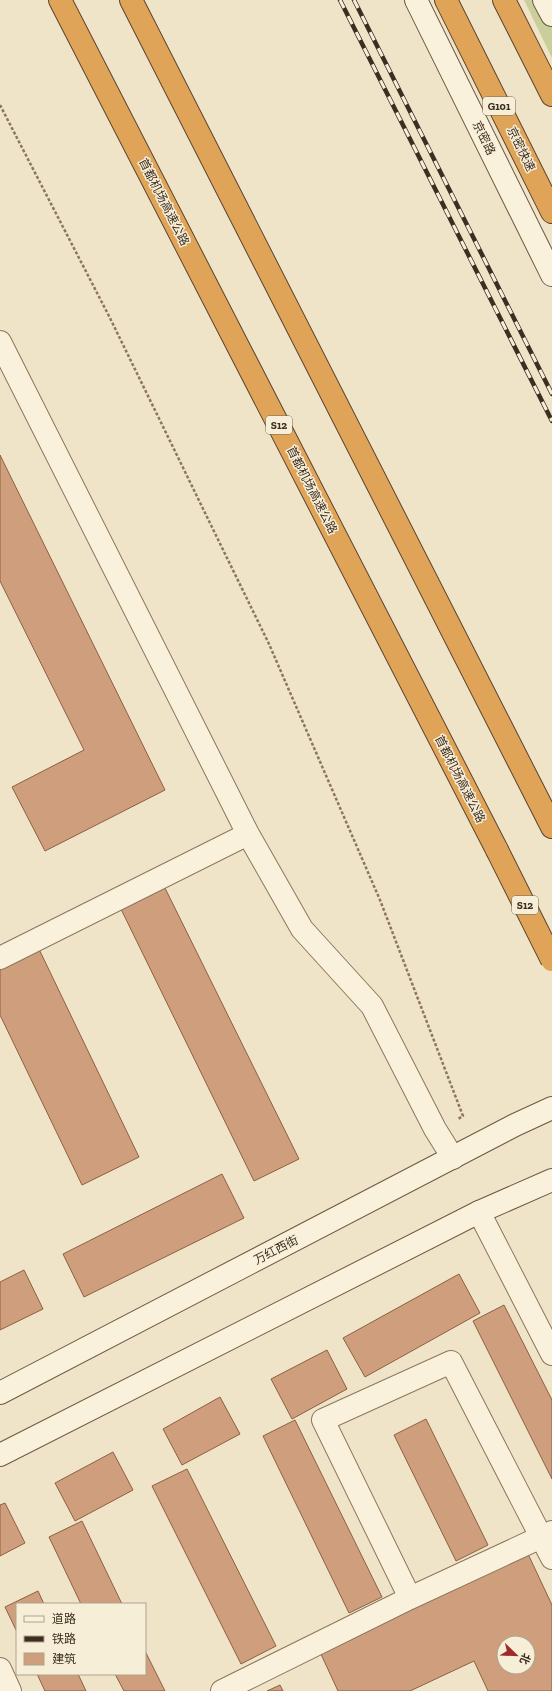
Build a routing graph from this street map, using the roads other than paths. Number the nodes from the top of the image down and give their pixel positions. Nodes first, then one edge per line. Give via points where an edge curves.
1 (60, 0) edge
2 (131, 0) edge
3 (416, 0) edge
4 (446, 0) edge
5 (504, 0) edge
6 (544, 0) edge
7 (552, 15) edge
8 (552, 95) edge
9 (552, 212) edge
10 (552, 275) edge
11 (0, 342) edge
12 (550, 823) edge
13 (248, 834) junction
14 (0, 958) edge
15 (552, 960) edge
16 (552, 1108) edge
17 (453, 1158) junction
18 (552, 1180) edge
19 (479, 1212) junction
20 (552, 1354) edge
21 (0, 1393) edge
22 (0, 1455) edge
23 (547, 1535) edge
24 (552, 1558) edge
25 (410, 1598) junction
26 (0, 1669) edge
27 (10, 1691) edge
28 (222, 1691) edge

1 - 15 highway, 首都机场高速公路 / S12, bridge
2 - 12 highway
3 - 10 street, 京密路 / G101
4 - 9 highway, 京密快速 / G101
5 - 8 highway
6 - 7 street
11 - 13 street
13 - 14 street
13 - 17 street via 302,929 372,1006
16 - 17 street, 万红西街
17 - 21 street, 万红西街
18 - 19 street
19 - 20 street
19 - 22 street
23 - 24 street
23 - 25 street
23 - 25 street via 451,1362 323,1420
25 - 28 street
26 - 27 street

